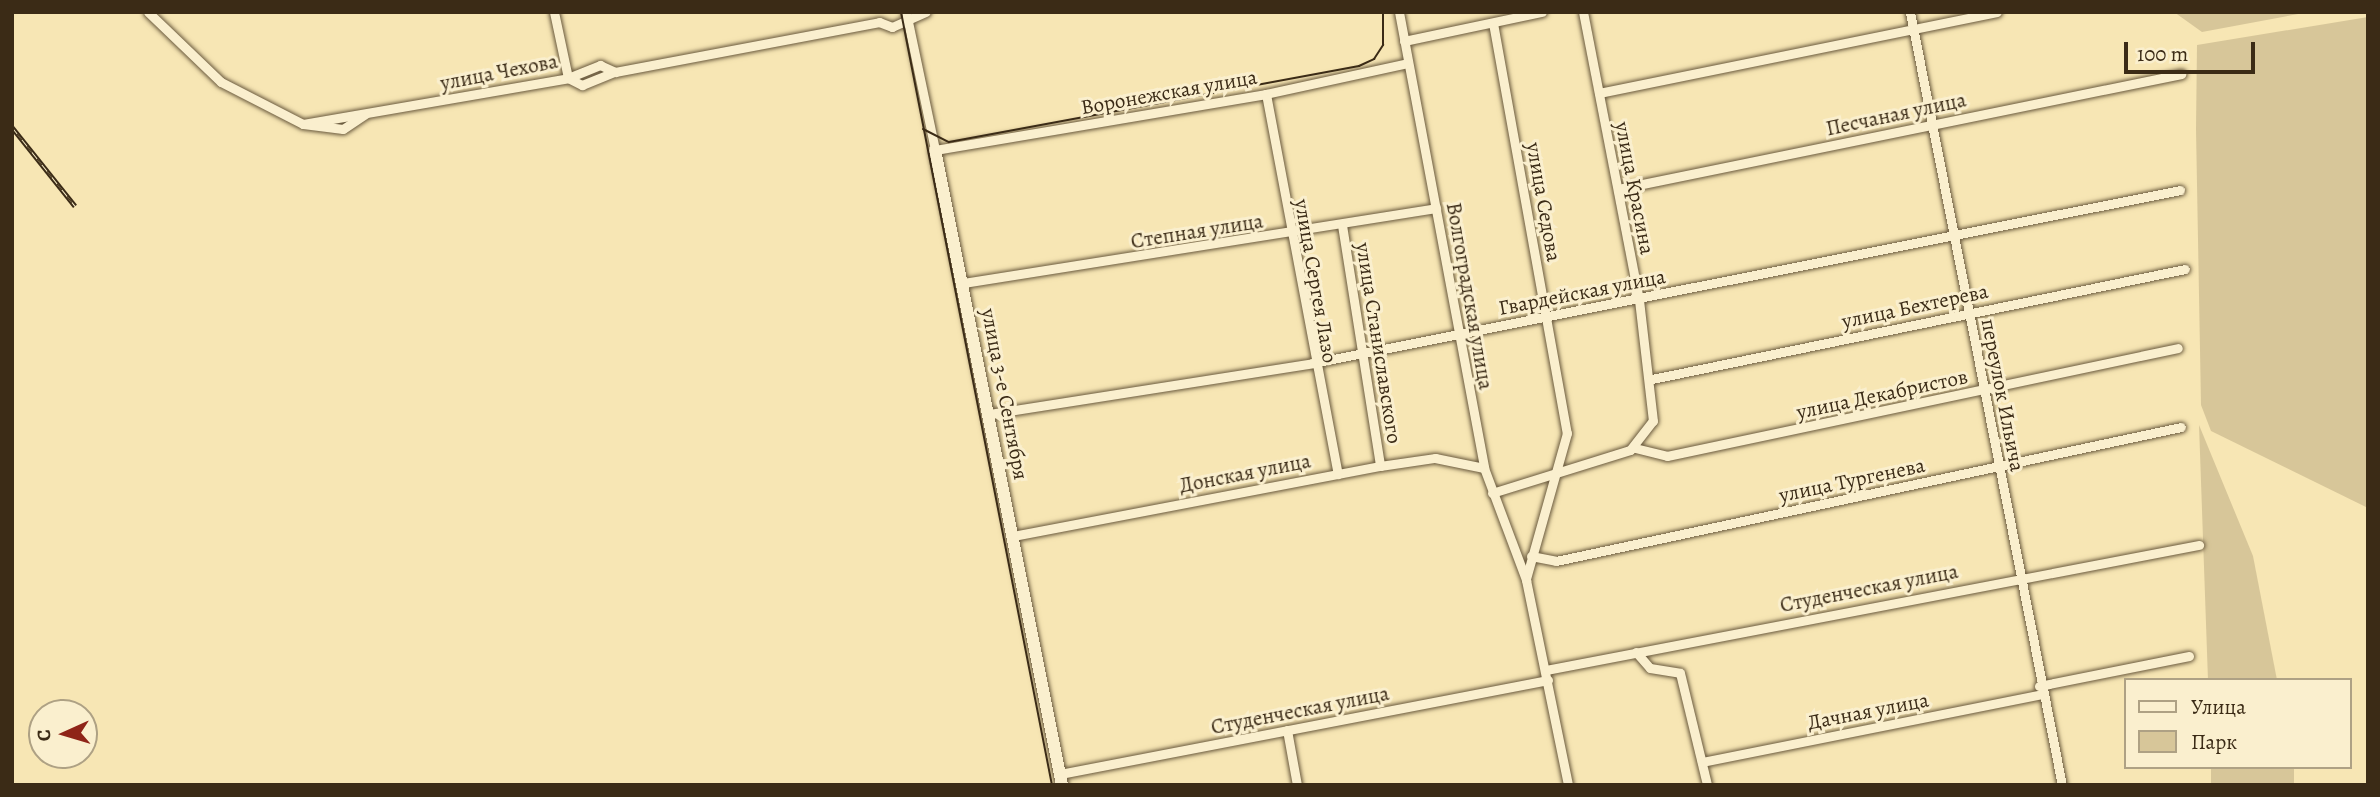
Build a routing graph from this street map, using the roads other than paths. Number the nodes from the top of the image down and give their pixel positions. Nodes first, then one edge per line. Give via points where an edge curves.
1 (148, 12) edge
2 (554, 12) edge
3 (926, 12) edge
4 (1399, 12) edge
5 (1542, 12) edge
6 (1583, 12) edge
7 (1910, 12) edge
8 (1997, 12) edge
9 (907, 16) edge
10 (1493, 23) junction
11 (1913, 29) junction
12 (1404, 41) junction
13 (1408, 63) junction
14 (615, 72) junction
15 (2181, 74) dead end
16 (568, 78) junction
17 (1599, 93) junction
18 (1266, 94) junction
19 (365, 114) junction
20 (303, 124) junction
21 (1932, 125) junction
22 (935, 150) junction
23 (1618, 189) junction
24 (2180, 190) dead end
25 (1436, 208) junction
26 (1342, 225) junction
27 (1289, 234) junction
28 (1954, 236) junction
29 (2185, 269) dead end
30 (963, 283) junction
31 (1639, 300) junction
32 (1969, 312) junction
33 (1547, 317) junction
34 (1458, 334) junction
35 (2178, 348) dead end
36 (1363, 353) junction
37 (1313, 363) junction
38 (1652, 379) junction
39 (1984, 391) junction
40 (989, 414) junction
41 (2181, 426) dead end
42 (1634, 448) junction
43 (1380, 466) junction
44 (1999, 467) junction
45 (1484, 468) junction
46 (1561, 470) junction
47 (1338, 474) junction
48 (1492, 493) junction
49 (1013, 536) junction
50 (2199, 545) dead end
51 (1531, 556) junction
52 (2018, 577) junction
53 (1526, 580) junction
54 (1636, 652) junction
55 (2189, 656) dead end
56 (1545, 670) junction
57 (1548, 680) junction
58 (2040, 690) junction
59 (1287, 730) junction
60 (1702, 762) junction
61 (1061, 779) edge
62 (1297, 785) edge
63 (1568, 785) edge
64 (1707, 785) edge
65 (2062, 785) edge

1 - 20 street via 222,82
2 - 16 street
3 - 9 street, улица Чехова
4 - 12 street, Волгоградская улица
5 - 10 street
6 - 17 street, улица Красина
7 - 11 street, переулок Ильича
8 - 11 street
9 - 14 street, улица Чехова
9 - 22 street, улица 3-е Сентября
10 - 12 street
10 - 33 street, улица Седова
11 - 17 street
11 - 21 street, переулок Ильича
12 - 13 street, Волгоградская улица
13 - 18 street, Воронежская улица
13 - 25 street, Волгоградская улица
14 - 16 street, улица Чехова via 600,65
14 - 16 street via 582,85
15 - 21 street, Песчаная улица
16 - 19 street, улица Чехова
17 - 23 street, улица Красина
18 - 22 street, Воронежская улица
18 - 27 street, улица Сергея Лазо
19 - 20 street, улица Чехова
19 - 20 street via 343,129
21 - 23 street, Песчаная улица
21 - 28 street, переулок Ильича
22 - 30 street, улица 3-е Сентября
23 - 31 street, улица Красина
24 - 28 street, Гвардейская улица
25 - 26 street, Степная улица
25 - 34 street, Волгоградская улица
26 - 27 street, Степная улица
26 - 36 street, улица Станиславского
27 - 30 street, Степная улица
27 - 37 street, улица Сергея Лазо
28 - 31 street, Гвардейская улица
28 - 32 street, переулок Ильича
29 - 32 street, улица Бехтерева
30 - 40 street, улица 3-е Сентября
31 - 33 street, Гвардейская улица
31 - 38 street, улица Красина
32 - 38 street, улица Бехтерева
32 - 39 street, переулок Ильича
33 - 34 street, Гвардейская улица
33 - 46 street, улица Седова via 1567,433
34 - 36 street, Гвардейская улица
34 - 45 street, Волгоградская улица
35 - 39 street, улица Декабристов
36 - 37 street, Гвардейская улица
36 - 43 street, улица Станиславского
37 - 40 street, Гвардейская улица
37 - 47 street, улица Сергея Лазо
38 - 42 street, улица Красина via 1654,413
39 - 42 street, улица Декабристов via 1667,456
39 - 44 street, переулок Ильича
40 - 49 street, улица 3-е Сентября
41 - 44 street, улица Тургенева
42 - 46 street
43 - 45 street, Донская улица via 1435,458
43 - 47 street, Донская улица
44 - 51 street, улица Тургенева via 1556,561
44 - 52 street, переулок Ильича
45 - 48 street, Волгоградская улица
46 - 48 street
46 - 51 street, Волгоградская улица
47 - 49 street, Донская улица
48 - 53 street, Волгоградская улица
49 - 61 street, улица 3-е Сентября
50 - 52 street, Студенческая улица
51 - 53 street, Волгоградская улица
52 - 54 street, Студенческая улица
52 - 58 street, переулок Ильича
53 - 56 street, Волгоградская улица
54 - 56 street, Студенческая улица
54 - 60 street via 1650,668 1680,673
55 - 58 street, Дачная улица
56 - 57 street, Волгоградская улица
57 - 59 street, Студенческая улица
57 - 63 street, Волгоградская улица
58 - 60 street, Дачная улица
58 - 65 street, переулок Ильича
59 - 61 street, Студенческая улица
59 - 62 street
60 - 64 street

